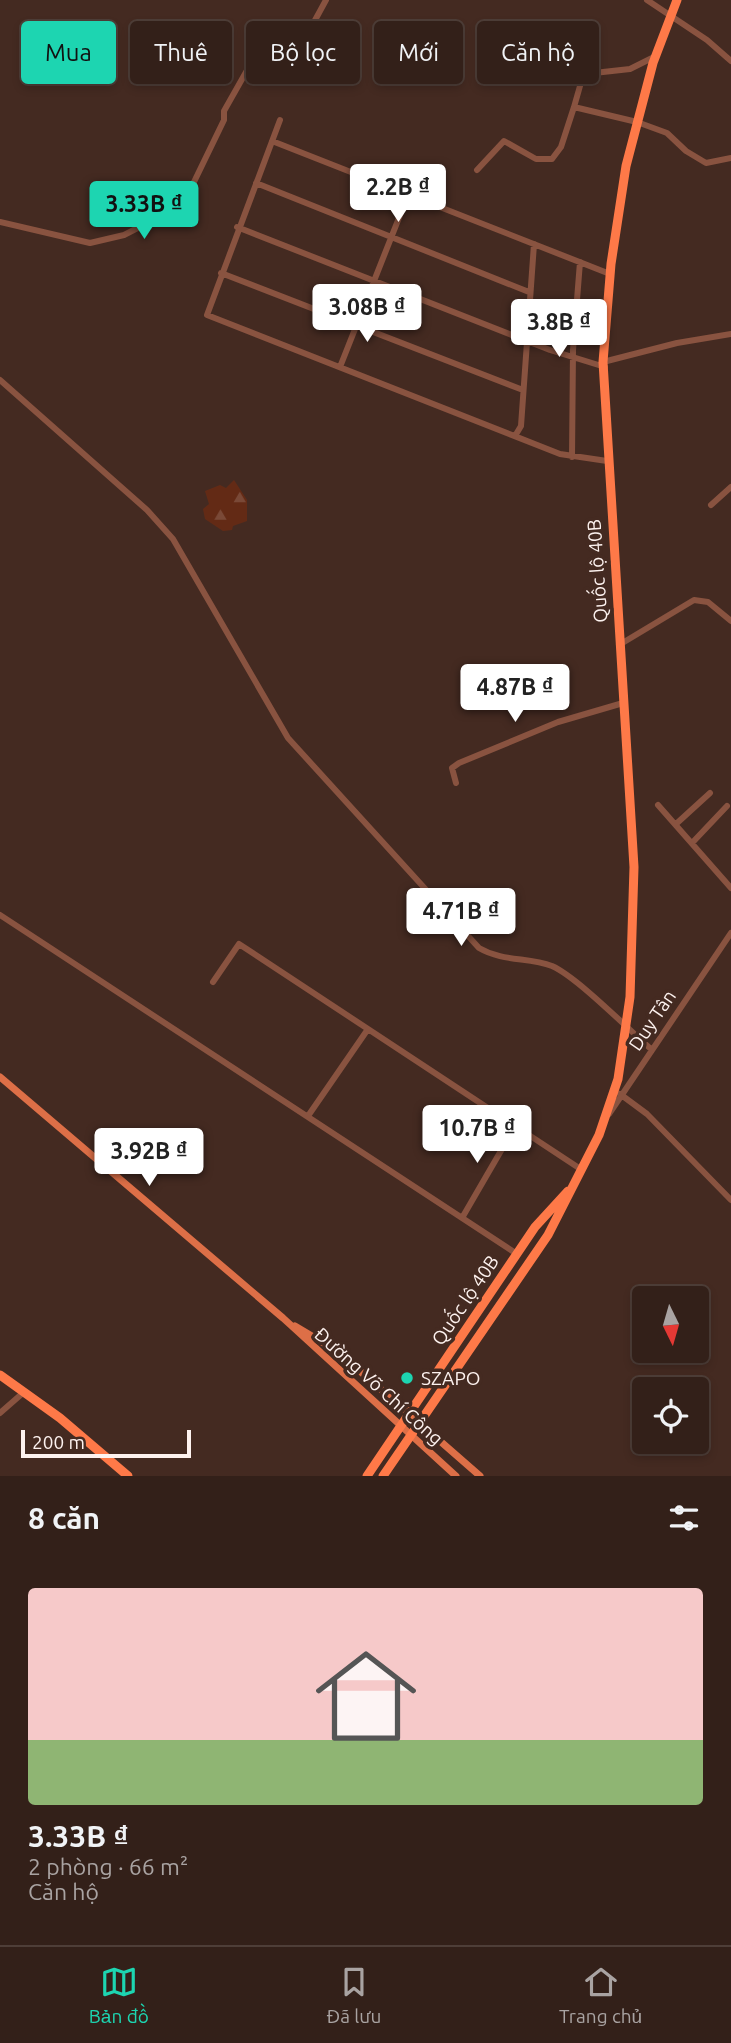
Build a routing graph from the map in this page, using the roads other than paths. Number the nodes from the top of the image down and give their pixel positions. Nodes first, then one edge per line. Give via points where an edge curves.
1 (326, 0) edge
2 (647, 0) edge
3 (677, 0) edge
4 (671, 18) junction
5 (656, 56) junction
6 (731, 61) edge
7 (599, 72) edge
8 (582, 84) edge
9 (574, 107) junction
10 (280, 120) dead end
11 (637, 122) junction
12 (272, 141) junction
13 (731, 158) edge
14 (477, 170) dead end
15 (256, 183) junction
16 (408, 195) junction
17 (0, 222) edge
18 (237, 227) junction
19 (391, 236) junction
20 (534, 244) junction
21 (580, 262) junction
22 (221, 273) junction
23 (610, 274) junction
24 (374, 281) junction
25 (529, 292) junction
26 (356, 325) junction
27 (731, 334) edge
28 (526, 341) junction
29 (572, 358) junction
30 (604, 364) junction
31 (340, 368) junction
32 (0, 380) edge
33 (523, 390) junction
34 (514, 436) junction
35 (572, 457) junction
36 (607, 461) junction
37 (731, 487) edge
38 (711, 505) dead end
39 (731, 621) edge
40 (619, 645) junction
41 (623, 703) junction
42 (456, 783) dead end
43 (710, 793) dead end
44 (658, 805) dead end
45 (727, 806) dead end
46 (676, 824) junction
47 (692, 843) junction
48 (731, 888) edge
49 (0, 915) edge
50 (731, 933) edge
51 (213, 982) dead end
52 (626, 1027) junction
53 (368, 1029) junction
54 (651, 1049) junction
55 (0, 1077) edge
56 (620, 1094) junction
57 (308, 1116) junction
58 (516, 1125) junction
59 (602, 1127) junction
60 (582, 1170) junction
61 (576, 1182) junction
62 (731, 1200) edge
63 (462, 1218) junction
64 (517, 1254) junction
65 (283, 1318) junction
66 (0, 1375) edge
67 (24, 1392) junction
68 (0, 1413) edge
69 (411, 1413) junction
70 (421, 1423) junction
71 (401, 1428) junction
72 (412, 1437) junction
73 (128, 1476) edge
74 (367, 1476) edge
75 (383, 1476) edge
76 (456, 1476) edge
77 (480, 1476) edge

1 - 17 street via 284,77 255,63 250,65 224,111 224,121 198,177 161,216 115,239 93,243
2 - 4 street
3 - 4 highway, Quốc lộ 40B
4 - 5 highway, Quốc lộ 40B
4 - 6 street
5 - 7 street via 630,69
5 - 11 highway, Quốc lộ 40B
8 - 9 street
9 - 11 street
9 - 14 street via 561,147 552,159 536,159 504,142
10 - 12 street
11 - 13 street via 674,138 706,163
11 - 23 highway, Quốc lộ 40B via 617,213
12 - 15 street
12 - 16 street
15 - 18 street
15 - 19 street
16 - 19 street
16 - 20 street
18 - 22 street
18 - 24 street
19 - 24 street
19 - 25 street
20 - 21 street
20 - 25 street
21 - 23 street
21 - 29 street
22 - 26 street
22 - 31 street via 207,315
23 - 30 highway, Quốc lộ 40B
24 - 26 street
24 - 28 street
25 - 28 street
26 - 31 street
26 - 33 street
27 - 30 street
28 - 29 street
28 - 33 street
29 - 30 street
29 - 35 street
30 - 36 highway, Quốc lộ 40B
31 - 34 street
32 - 52 street via 147,510 173,539 288,738 480,948 491,955 562,971
33 - 34 street via 521,426
34 - 35 street
35 - 36 street
36 - 40 highway, Quốc lộ 40B
37 - 38 street
39 - 40 street via 708,602 694,600
40 - 41 highway, Quốc lộ 40B
41 - 42 street via 558,722 459,763 452,768
41 - 52 highway, Quốc lộ 40B via 634,867
43 - 46 street
44 - 46 street
45 - 47 street
46 - 47 street
47 - 48 street
49 - 57 street
50 - 54 street, Duy Tân
51 - 53 street via 239,944
52 - 54 street
52 - 59 highway, Quốc lộ 40B via 615,1091
53 - 57 street
53 - 58 street
54 - 56 street, Duy Tân
55 - 65 main road, Đường Võ Chí Công
56 - 59 street, Duy Tân
56 - 62 street via 647,1114
57 - 63 street
58 - 60 street
58 - 63 street
59 - 60 highway, Quốc lộ 40B
60 - 61 highway, Quốc lộ 40B
61 - 64 highway, Quốc lộ 40B
61 - 70 highway, Quốc lộ 40B via 548,1235
63 - 64 street
64 - 69 highway, Quốc lộ 40B
65 - 69 main road, Đường Võ Chí Công via 337,1351
65 - 71 main road, Đường Võ Chí Công
66 - 67 highway
67 - 68 street
67 - 73 highway
69 - 70 main road, Đường Võ Chí Công
69 - 71 highway, Quốc lộ 40B
70 - 72 highway, Quốc lộ 40B
70 - 77 main road, Đường Võ Chí Công
71 - 72 main road, Đường Võ Chí Công
71 - 74 highway, Quốc lộ 40B
72 - 75 highway, Quốc lộ 40B
72 - 76 main road, Đường Võ Chí Công

